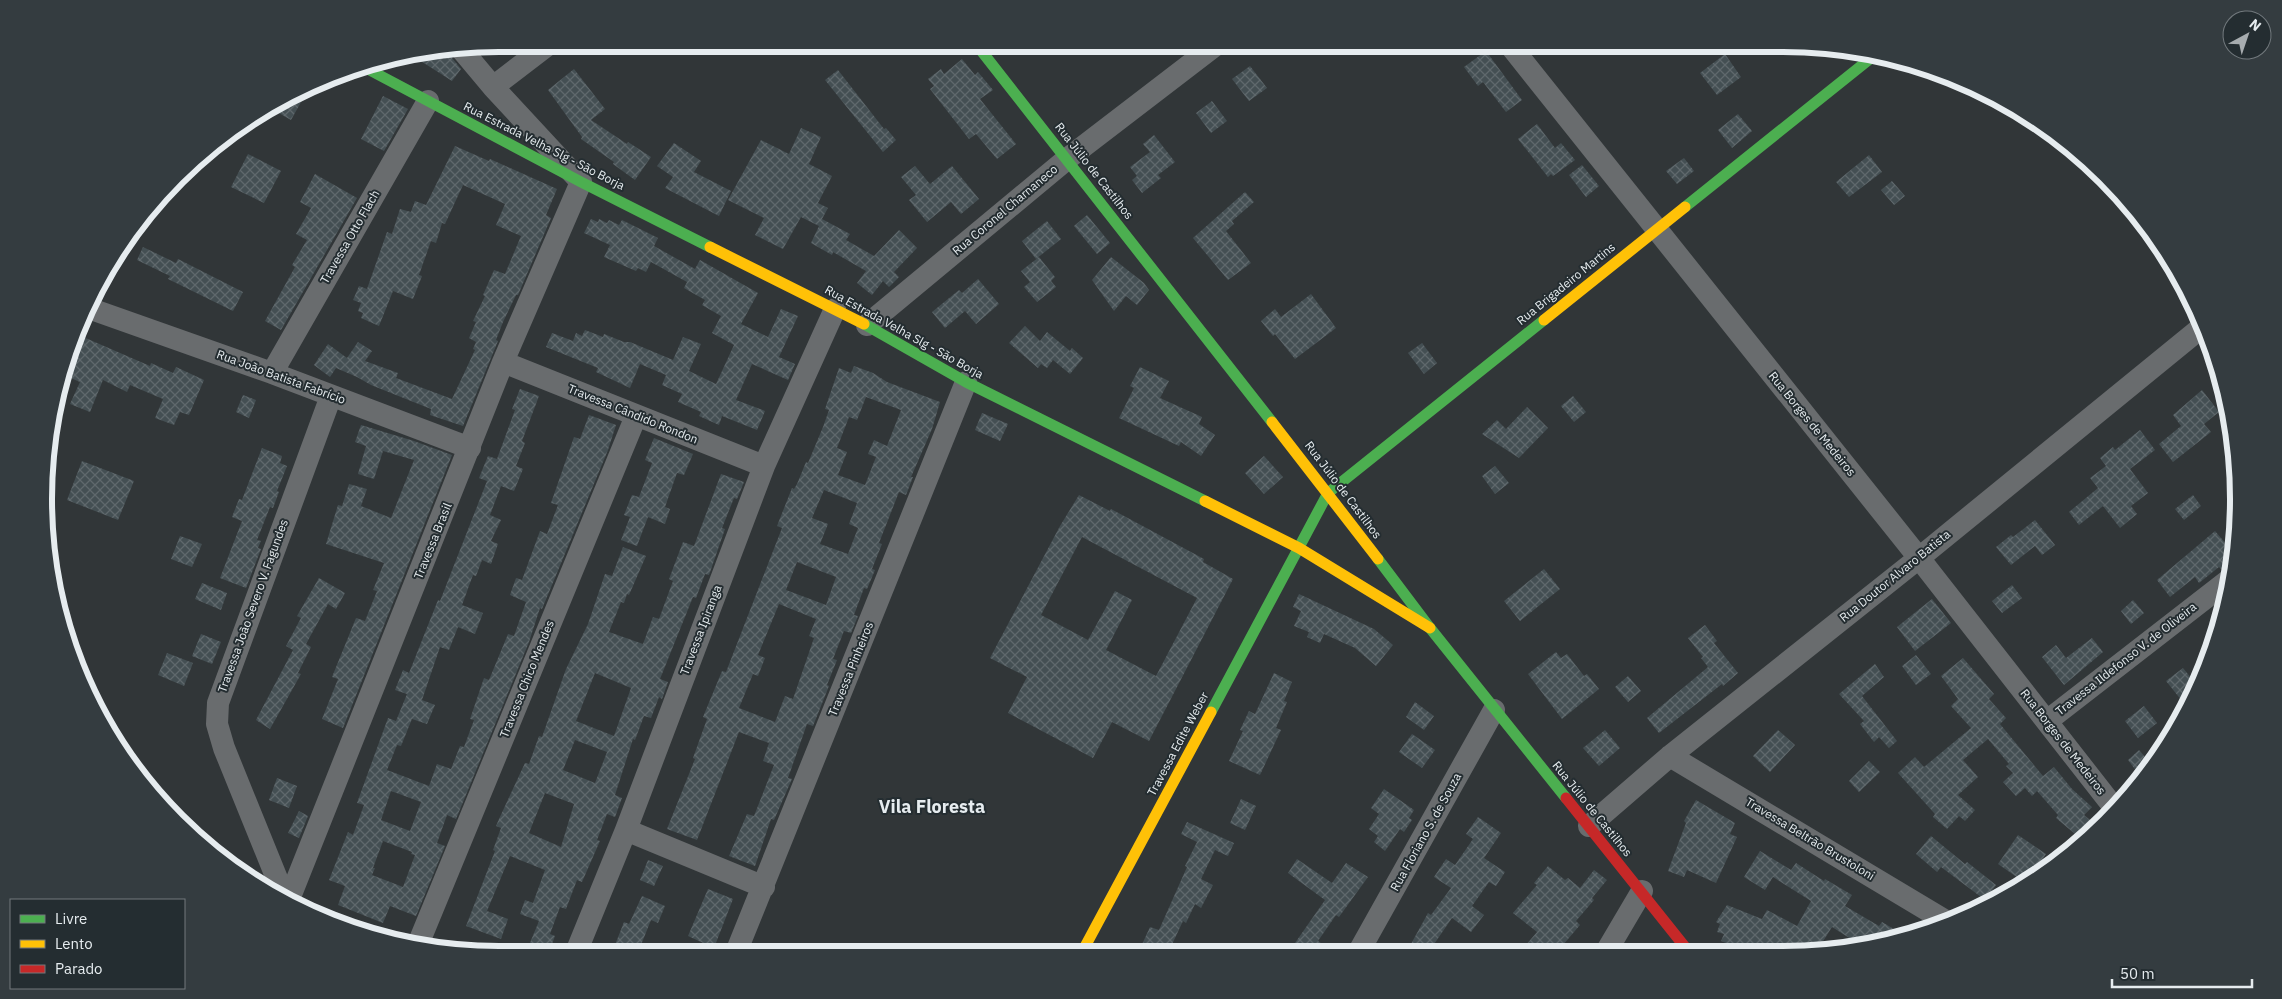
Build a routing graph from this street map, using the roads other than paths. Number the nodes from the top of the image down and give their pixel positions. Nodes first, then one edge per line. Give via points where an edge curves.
1 (539, 52) edge
2 (982, 52) edge
3 (1207, 52) edge
4 (1515, 52) edge
5 (465, 54) edge
6 (1868, 61) edge
7 (372, 71) edge
8 (493, 87) junction
9 (428, 101) junction
10 (1067, 159) junction
11 (581, 182) junction
12 (1656, 230) junction
13 (835, 309) junction
14 (95, 310) edge
15 (867, 325) junction
16 (2196, 332) edge
17 (503, 362) junction
18 (272, 373) junction
19 (966, 382) junction
20 (331, 396) junction
21 (636, 416) junction
22 (470, 448) junction
23 (764, 466) junction
24 (1328, 493) junction
25 (1299, 548) junction
26 (1919, 558) junction
27 (2221, 586) edge
28 (1430, 628) junction
29 (1494, 710) junction
30 (2047, 721) junction
31 (1670, 756) junction
32 (2111, 803) edge
33 (1589, 826) junction
34 (626, 830) junction
35 (764, 887) junction
36 (283, 890) edge
37 (1642, 891) junction
38 (290, 894) edge
39 (1940, 918) edge
40 (420, 939) edge
41 (579, 946) edge
42 (738, 946) edge
43 (1085, 946) edge
44 (1362, 946) edge
45 (1610, 946) edge
46 (1684, 946) edge

1 - 8 street
2 - 10 street, Rua Júlio de Castilhos
3 - 10 street, Rua Coronel Charnaneco
4 - 12 street, Rua Borges de Medeiros
5 - 8 street
6 - 12 street, Rua Brigadeiro Martins
7 - 9 street, Rua Estrada Velha Slg - São Borja
8 - 11 street
9 - 11 street, Rua Estrada Velha Slg - São Borja
9 - 18 street, Travessa Otto Flach
10 - 15 street, Rua Coronel Charnaneco
10 - 24 street, Rua Júlio de Castilhos
11 - 13 street, Rua Estrada Velha Slg - São Borja
11 - 17 street, Travessa Brasil
12 - 24 street, Rua Brigadeiro Martins
12 - 26 street, Rua Borges de Medeiros
13 - 15 street, Rua Estrada Velha Slg - São Borja
13 - 23 street, Travessa Ipiranga
14 - 18 street, Rua João Batista Fabrício
15 - 19 street, Rua Estrada Velha Slg - São Borja
16 - 26 street, Rua Doutor Alvaro Batista
17 - 21 street, Travessa Cândido Rondon
17 - 22 street, Travessa Brasil
18 - 20 street, Rua João Batista Fabrício
19 - 25 street, Rua Estrada Velha Slg - São Borja
19 - 35 street, Travessa Pinheiros
20 - 22 street, Rua João Batista Fabrício
20 - 36 street, Travessa João Severo V. Fagundes via 218,703 217,724 224,748
21 - 23 street, Travessa Cândido Rondon
21 - 40 street, Travessa Chico Mendes
22 - 38 street, Travessa Brasil
23 - 34 street, Travessa Ipiranga
24 - 25 street, Rua Brigadeiro Martins
24 - 28 street, Rua Júlio de Castilhos
25 - 28 street, Rua Estrada Velha Slg - São Borja
25 - 43 street, Travessa Edite Weber
26 - 30 street, Rua Borges de Medeiros
26 - 31 street, Rua Doutor Alvaro Batista
27 - 30 street, Travessa Ildefonso V. de Oliveira
28 - 29 street, Rua Júlio de Castilhos
29 - 33 street, Rua Júlio de Castilhos
29 - 44 street, Rua Floriano S. de Souza
30 - 32 street, Rua Borges de Medeiros
31 - 33 street, Rua Doutor Alvaro Batista
31 - 39 street, Travessa Beltrão Brustoloni
33 - 37 street, Rua Júlio de Castilhos
34 - 35 street
34 - 41 street, Travessa Ipiranga
35 - 42 street, Travessa Pinheiros
37 - 45 street
37 - 46 street, Rua Júlio de Castilhos

